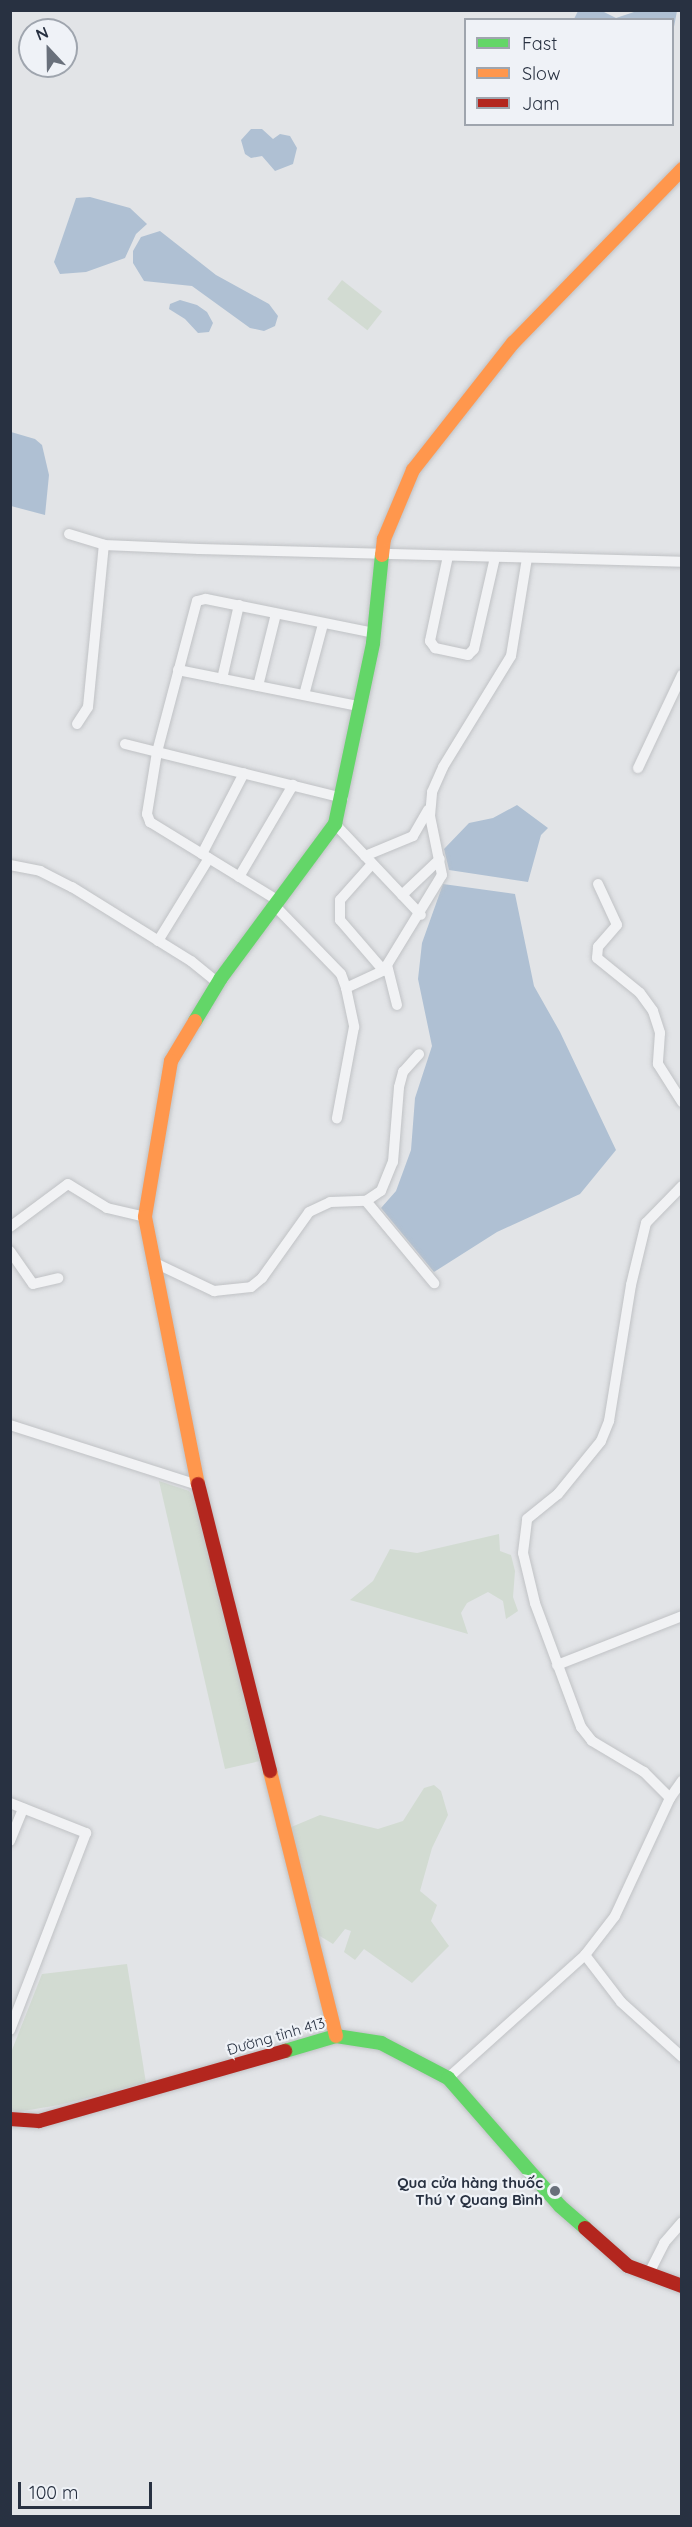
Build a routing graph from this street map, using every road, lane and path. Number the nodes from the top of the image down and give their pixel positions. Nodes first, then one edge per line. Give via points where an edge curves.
1 (681, 169) edge
2 (69, 534) dead end
3 (105, 545) junction
4 (380, 555) junction
5 (448, 556) junction
6 (495, 557) junction
7 (527, 558) junction
8 (681, 562) edge
9 (240, 605) junction
10 (276, 614) junction
11 (322, 624) junction
12 (374, 633) junction
13 (178, 670) junction
14 (681, 675) edge
15 (222, 679) junction
16 (258, 686) junction
17 (304, 695) junction
18 (358, 706) junction
19 (77, 724) dead end
20 (124, 744) dead end
21 (157, 752) junction
22 (638, 768) dead end
23 (244, 773) junction
24 (293, 785) junction
25 (344, 798) junction
26 (430, 807) junction
27 (335, 824) junction
28 (205, 856) junction
29 (440, 859) junction
30 (369, 860) junction
31 (10, 865) edge
32 (239, 877) junction
33 (598, 884) dead end
34 (402, 895) junction
35 (278, 904) junction
36 (421, 915) junction
37 (158, 941) junction
38 (386, 970) junction
39 (218, 983) junction
40 (346, 988) junction
41 (397, 1005) dead end
42 (419, 1054) dead end
43 (681, 1102) edge
44 (337, 1118) dead end
45 (681, 1186) edge
46 (366, 1201) junction
47 (145, 1216) junction
48 (10, 1227) edge
49 (10, 1251) edge
50 (153, 1263) junction
51 (58, 1278) dead end
52 (434, 1283) dead end
53 (10, 1425) edge
54 (198, 1485) junction
55 (681, 1616) edge
56 (557, 1665) junction
57 (681, 1782) edge
58 (670, 1798) junction
59 (10, 1803) edge
60 (23, 1808) junction
61 (10, 1841) edge
62 (585, 1955) junction
63 (10, 2030) edge
64 (336, 2036) junction
65 (681, 2057) edge
66 (448, 2078) junction
67 (10, 2119) edge
68 (681, 2222) edge
69 (648, 2275) junction
70 (681, 2286) edge

1 - 4 street via 513,343 459,411 413,470
2 - 3 street
3 - 4 street
3 - 19 street via 88,707
4 - 5 street
4 - 12 street
5 - 6 street
5 - 6 street via 430,641 435,648 468,655 474,649
6 - 7 street
7 - 8 street
7 - 26 street via 511,656 443,767
9 - 10 street
9 - 13 street via 206,599 197,602
9 - 15 street
10 - 11 street
10 - 16 street
11 - 12 street
11 - 17 street
12 - 18 street
13 - 15 street
13 - 21 street
14 - 22 street
15 - 16 street
16 - 17 street
17 - 18 street
18 - 25 street
20 - 21 street
21 - 23 street
21 - 28 street via 148,819
23 - 24 street
23 - 28 street
24 - 25 street
24 - 32 street
25 - 27 street
26 - 29 street
26 - 30 street via 413,836
27 - 30 street
27 - 35 street
28 - 32 street
28 - 37 street
29 - 34 street
29 - 36 street via 441,875
30 - 34 street
30 - 38 street via 340,900 340,920
31 - 37 street via 51,876
32 - 35 street
33 - 43 street via 617,925 598,947 597,958 640,993 653,1011 660,1033 658,1064
34 - 36 street
35 - 39 street
35 - 40 street via 341,974
36 - 38 street via 393,951
37 - 39 street
38 - 40 street
38 - 41 street
39 - 47 street via 171,1061
40 - 44 street via 354,1027
42 - 46 street via 403,1072 399,1087 393,1162 381,1191
45 - 56 street via 646,1223 629,1295 609,1421 601,1441 558,1494 527,1519 523,1553 535,1604
46 - 50 street via 330,1202 309,1212 252,1287 214,1291
46 - 52 street
47 - 48 street via 107,1208 68,1184
47 - 50 street
49 - 51 street via 33,1284
50 - 54 street
53 - 54 street
54 - 64 street
55 - 56 street
56 - 58 street via 573,1712 592,1741 644,1772
57 - 58 street
58 - 62 street via 615,1916
59 - 60 street
60 - 61 street
60 - 63 street via 86,1833
62 - 65 street via 621,2002
62 - 66 street
64 - 66 street, Đường tỉnh 413 via 381,2043
64 - 67 street, Đường tỉnh 413 via 39,2121
66 - 69 street, Đường tỉnh 413 via 560,2205 628,2266
68 - 69 street via 664,2243
69 - 70 street, Đường tỉnh 413

